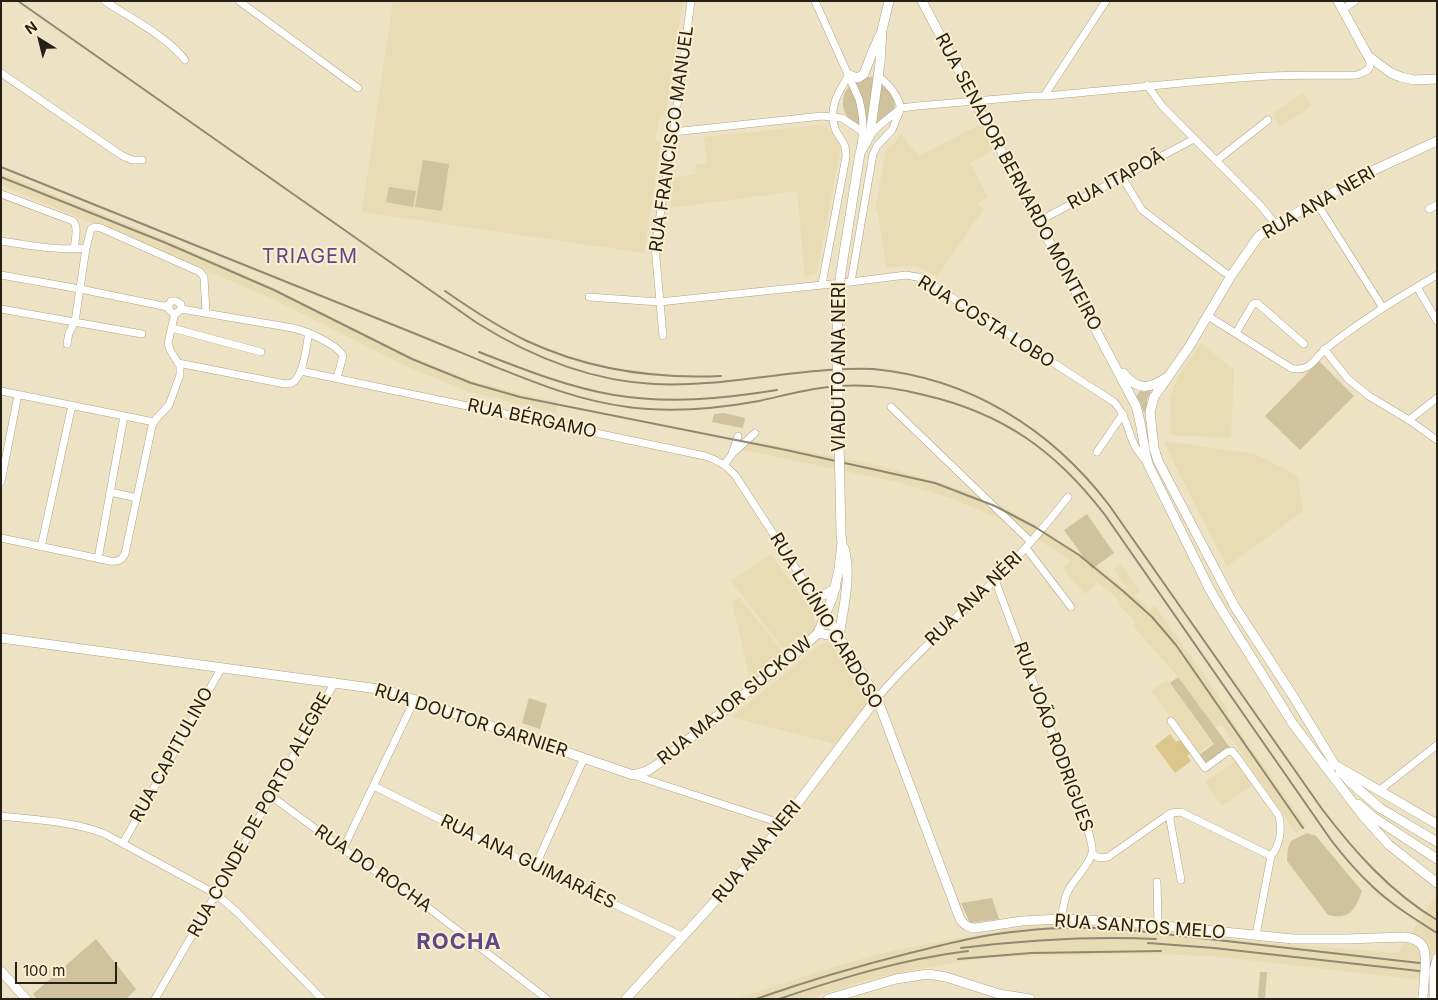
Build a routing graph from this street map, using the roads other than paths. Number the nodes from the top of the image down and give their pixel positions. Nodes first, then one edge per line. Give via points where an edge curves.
1 (105, 1) edge
2 (238, 1) edge
3 (691, 1) edge
4 (815, 1) edge
5 (889, 1) edge
6 (922, 1) edge
7 (1106, 1) edge
8 (1355, 1) edge
9 (1340, 5) edge
10 (882, 30) junction
11 (1368, 56) junction
12 (185, 60) dead end
13 (1, 73) edge
14 (849, 75) junction
15 (878, 76) junction
16 (1437, 79) edge
17 (1146, 86) junction
18 (358, 88) dead end
19 (1044, 96) junction
20 (974, 100) junction
21 (902, 108) junction
22 (833, 116) junction
23 (1268, 120) dead end
24 (673, 132) junction
25 (870, 132) junction
26 (888, 134) junction
27 (1194, 139) junction
28 (1437, 141) edge
29 (142, 160) dead end
30 (1216, 161) junction
31 (1122, 177) junction
32 (1, 194) edge
33 (1316, 202) junction
34 (1437, 205) edge
35 (1429, 209) dead end
36 (1039, 221) junction
37 (1276, 224) junction
38 (1, 241) edge
39 (86, 248) junction
40 (74, 249) junction
41 (1437, 275) edge
42 (1, 276) edge
43 (1231, 276) junction
44 (851, 282) junction
45 (822, 284) junction
46 (1417, 287) junction
47 (80, 289) junction
48 (589, 297) dead end
49 (659, 302) junction
50 (1383, 308) junction
51 (1, 309) edge
52 (175, 310) junction
53 (206, 313) junction
54 (1208, 316) junction
55 (1437, 321) edge
56 (75, 322) junction
57 (172, 328) junction
58 (308, 333) junction
59 (1236, 333) junction
60 (142, 334) dead end
61 (663, 336) dead end
62 (67, 344) dead end
63 (1304, 344) dead end
64 (1324, 349) junction
65 (261, 352) dead end
66 (178, 363) junction
67 (1114, 363) junction
68 (1176, 367) junction
69 (301, 370) junction
70 (337, 378) junction
71 (1, 391) edge
72 (18, 395) junction
73 (1437, 398) edge
74 (72, 406) junction
75 (891, 407) dead end
76 (1123, 414) junction
77 (124, 416) junction
78 (1409, 420) junction
79 (154, 422) junction
80 (755, 433) dead end
81 (738, 436) dead end
82 (1437, 440) edge
83 (1097, 452) dead end
84 (732, 454) junction
85 (725, 464) junction
86 (1148, 464) junction
87 (1, 482) edge
88 (110, 492) junction
89 (1068, 497) dead end
90 (137, 498) junction
91 (1, 538) edge
92 (841, 539) junction
93 (1031, 542) junction
94 (41, 546) junction
95 (1026, 548) junction
96 (98, 559) junction
97 (995, 580) junction
98 (1221, 580) junction
99 (836, 586) junction
100 (1209, 588) junction
101 (814, 595) junction
102 (1231, 599) junction
103 (1218, 604) junction
104 (1071, 607) dead end
105 (826, 615) junction
106 (818, 632) junction
107 (839, 637) junction
108 (1, 638) edge
109 (222, 667) junction
110 (335, 682) junction
111 (877, 698) junction
112 (415, 700) junction
113 (1172, 721) dead end
114 (1437, 745) edge
115 (584, 758) junction
116 (1335, 765) junction
117 (633, 775) junction
118 (374, 786) junction
119 (1380, 790) junction
120 (1345, 793) junction
121 (271, 796) junction
122 (1171, 813) junction
123 (1, 816) edge
124 (782, 824) junction
125 (1437, 824) edge
126 (1437, 842) edge
127 (123, 843) junction
128 (344, 849) junction
129 (1092, 854) junction
130 (1271, 856) junction
131 (1437, 859) edge
132 (536, 867) junction
133 (1180, 880) dead end
134 (1157, 882) dead end
135 (1437, 883) edge
136 (216, 894) junction
137 (1061, 920) junction
138 (966, 926) joint
139 (1158, 926) junction
140 (1256, 935) junction
141 (684, 937) junction
142 (1437, 959) edge
143 (1, 971) edge
144 (1437, 980) edge
145 (998, 996) edge
146 (1423, 998) edge
147 (26, 999) edge
148 (155, 999) edge
149 (322, 999) edge
150 (547, 999) edge
151 (626, 999) edge
152 (828, 999) edge
153 (1030, 999) edge
154 (1435, 999) edge

1 - 12 street via 166,40
2 - 18 street
3 - 24 street, RUA FRANCISCO MANUEL
4 - 14 street
5 - 10 main road
6 - 20 main road, RUA SENADOR BERNARDO MONTEIRO
7 - 19 street
8 - 9 street
9 - 11 main road
10 - 14 main road via 864,74 858,78
10 - 15 main road
11 - 16 main road via 1401,77
11 - 17 street via 1370,67 1357,75 1278,75
13 - 29 street via 121,155
14 - 22 street via 835,97
14 - 25 street
15 - 21 street via 890,86
15 - 25 main road
17 - 19 street
17 - 27 street
19 - 20 street
20 - 21 street
20 - 36 main road, RUA SENADOR BERNARDO MONTEIRO
21 - 25 street
21 - 26 street
22 - 24 street
22 - 25 street
22 - 45 street via 837,132 846,146 846,156
23 - 30 street
24 - 49 street, RUA FRANCISCO MANUEL via 655,246
25 - 26 street
25 - 92 main road, VIADUTO ANA NERI, bridge via 860,153 838,297
26 - 44 street via 873,154
27 - 30 street
27 - 31 street, RUA ITAPOÃ
28 - 33 main road, RUA ANA NERI
30 - 37 street
31 - 36 street, RUA ITAPOÃ
31 - 43 street via 1142,210
32 - 40 street via 73,220 76,224
33 - 37 main road, RUA ANA NERI
33 - 50 street
34 - 35 street
36 - 67 main road, RUA SENADOR BERNARDO MONTEIRO
37 - 43 main road, RUA ANA NERI via 1258,237
38 - 40 street
39 - 40 street
39 - 47 street
39 - 53 street via 91,229 95,226 197,270 204,277
41 - 46 street
42 - 47 street
43 - 54 main road, RUA ANA NERI
44 - 45 street, RUA COSTA LOBO
44 - 76 street, RUA COSTA LOBO via 906,275 922,278 1114,402
45 - 49 street, RUA COSTA LOBO
46 - 50 street
46 - 55 street
47 - 52 street
47 - 56 street
48 - 49 street, RUA COSTA LOBO
49 - 61 street, RUA FRANCISCO MANUEL
50 - 64 street
51 - 56 street
52 - 53 street
52 - 57 street
53 - 58 street
54 - 59 street
54 - 68 main road, RUA ANA NERI
56 - 60 street
56 - 62 street
57 - 65 street
57 - 66 street via 169,347
58 - 69 street
58 - 70 street via 342,353
59 - 63 street via 1253,304 1257,303
59 - 64 street via 1291,368 1300,370
64 - 78 street via 1348,379
66 - 69 street via 285,384 292,383
66 - 79 street via 180,375 171,401
67 - 68 main road via 1132,383 1140,386 1160,382
67 - 86 main road via 1136,406
68 - 98 main road via 1154,397 1150,412 1154,448
69 - 70 street, RUA BÉRGAMO
70 - 85 street, RUA BÉRGAMO via 704,456
71 - 72 street
72 - 74 street
72 - 87 street
73 - 78 street
74 - 77 street
74 - 94 street
75 - 93 street
76 - 83 street
76 - 86 street, RUA COSTA LOBO via 1134,443
77 - 79 street
77 - 88 street
78 - 82 street
79 - 90 street
80 - 84 street
81 - 84 street
84 - 85 street
85 - 101 street, RUA LICÍNIO CARDOSO
86 - 100 main road
88 - 90 street
88 - 96 street
89 - 93 street, RUA ANA NÉRI
90 - 96 street via 125,554 118,562
91 - 94 street
92 - 99 main road, VIADUTO ANA NERI
92 - 107 main road, VIADUTO ANA NERI via 846,556 847,588
93 - 95 street, RUA ANA NÉRI
94 - 96 street
95 - 97 street, RUA ANA NÉRI
95 - 104 street
97 - 111 street, RUA ANA NÉRI via 898,673
97 - 129 street, RUA JOÃO RODRIGUES via 1090,836
98 - 100 main road
98 - 102 main road
99 - 101 main road via 823,595
99 - 105 main road, VIADUTO ANA NERI
100 - 103 main road
101 - 105 street, RUA LICÍNIO CARDOSO
102 - 103 main road
102 - 116 main road
103 - 120 main road via 1293,724
105 - 106 main road, RUA MAJOR SUCKOW
105 - 107 main road, RUA LICÍNIO CARDOSO
106 - 107 main road
106 - 117 main road, RUA MAJOR SUCKOW via 665,758 647,771
107 - 111 main road, RUA LICÍNIO CARDOSO
108 - 109 main road, RUA DOUTOR GARNIER
109 - 110 main road, RUA DOUTOR GARNIER
109 - 127 street, RUA CAPITULINO
110 - 112 main road, RUA DOUTOR GARNIER via 386,690
110 - 121 street, RUA CONDE DE PORTO ALEGRE
111 - 124 main road, RUA ANA NERI
111 - 138 main road, RUA LICÍNIO CARDOSO via 960,919
112 - 115 main road, RUA DOUTOR GARNIER
112 - 118 street
113 - 130 street via 1205,768 1227,752 1232,751 1237,756 1279,816 1279,844
114 - 119 street
115 - 117 main road, RUA DOUTOR GARNIER
115 - 132 street
116 - 119 main road
116 - 126 main road via 1380,808
117 - 124 street, RUA DOUTOR GARNIER
118 - 128 street
118 - 132 street, RUA ANA GUIMARÃES
119 - 125 main road
120 - 131 main road via 1373,817
120 - 135 main road via 1374,830
121 - 128 street, RUA DO ROCHA
121 - 136 street, RUA CONDE DE PORTO ALEGRE
122 - 129 street via 1108,857
122 - 130 street via 1186,814
122 - 133 street
123 - 127 street via 84,826
124 - 141 main road, RUA ANA NERI via 755,859
127 - 136 street
128 - 150 street, RUA DO ROCHA via 426,906
129 - 137 street, RUA JOÃO RODRIGUES via 1068,890
130 - 140 street
132 - 141 street, RUA ANA GUIMARÃES
134 - 139 street
136 - 148 street, RUA CONDE DE PORTO ALEGRE
136 - 149 street
137 - 138 main road, RUA SANTOS MELO via 1022,921 976,928
137 - 139 main road, RUA SANTOS MELO
139 - 140 main road, RUA SANTOS MELO
140 - 146 main road, RUA SANTOS MELO, bridge via 1293,939 1414,938 1426,954
141 - 151 main road, RUA ANA NERI
142 - 154 main road, bridge
143 - 147 main road
144 - 154 main road, bridge
145 - 152 main road via 928,974
145 - 153 main road

